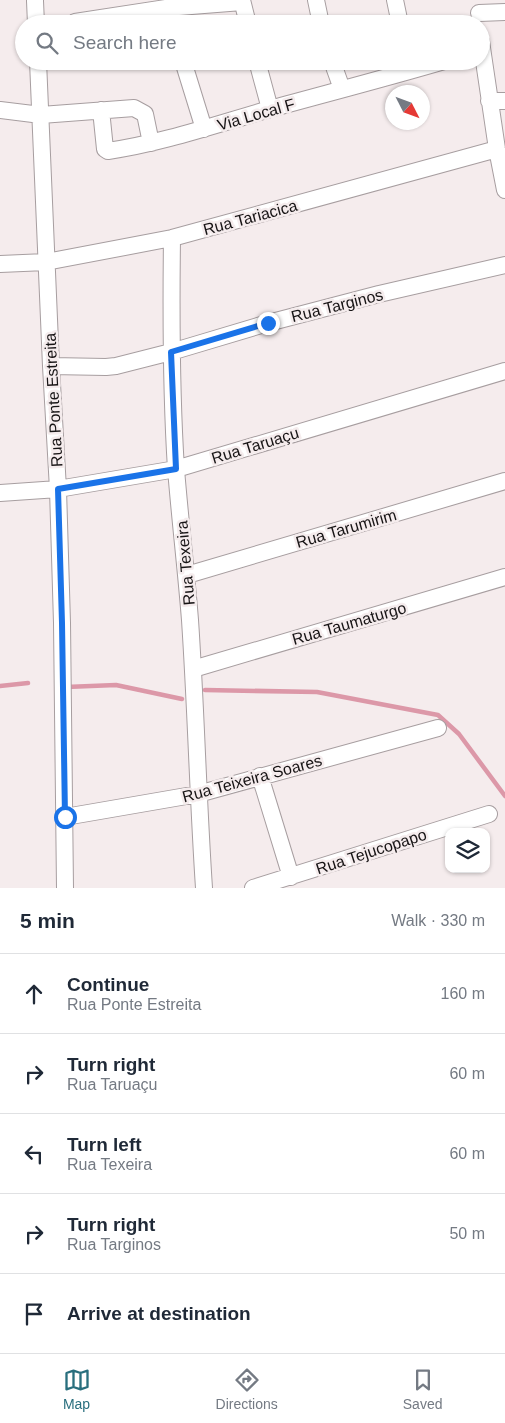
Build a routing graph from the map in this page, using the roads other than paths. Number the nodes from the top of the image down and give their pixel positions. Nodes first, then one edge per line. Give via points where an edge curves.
1 (316, 0) edge
2 (394, 0) edge
3 (35, 1) dead end
4 (242, 1) edge
5 (479, 12) edge
6 (505, 12) edge
7 (36, 15) edge
8 (174, 15) edge
9 (246, 15) edge
10 (319, 15) edge
11 (398, 15) edge
12 (38, 70) edge
13 (186, 70) edge
14 (259, 70) edge
15 (335, 70) edge
16 (399, 70) edge
17 (488, 70) edge
18 (342, 89) junction
19 (497, 101) edge
20 (270, 109) junction
21 (0, 110) edge
22 (101, 110) junction
23 (41, 115) junction
24 (204, 128) junction
25 (152, 143) junction
26 (497, 149) junction
27 (505, 188) edge
28 (172, 238) junction
29 (46, 262) junction
30 (0, 264) edge
31 (505, 265) edge
32 (171, 352) junction
33 (50, 366) junction
34 (505, 371) edge
35 (176, 469) junction
36 (505, 481) edge
37 (58, 489) junction
38 (0, 492) edge
39 (187, 575) junction
40 (505, 577) edge
41 (193, 669) junction
42 (438, 728) dead end
43 (260, 776) junction
44 (198, 794) junction
45 (489, 814) dead end
46 (65, 817) junction
47 (290, 877) junction
48 (65, 888) edge
49 (204, 888) edge
50 (253, 888) edge

1 - 10 street
2 - 11 street
3 - 7 street
4 - 8 street
4 - 9 street
5 - 6 street
12 - 23 street, Rua Ponte Estreita
13 - 24 street
14 - 20 street
15 - 18 street
16 - 18 street, Via Local F
17 - 19 street
18 - 20 street, Via Local F
19 - 26 street
20 - 24 street, Via Local F
21 - 23 street
22 - 23 street
22 - 25 street via 140,110 146,116
22 - 25 street, Via Local F via 105,150
23 - 29 street, Rua Ponte Estreita
24 - 25 street, Via Local F
26 - 27 street
26 - 28 street, Rua Tariacica
28 - 29 street, Rua Tariacica
28 - 32 street, Rua Texeira
29 - 30 street, Rua Tariacica
29 - 33 street, Rua Ponte Estreita
31 - 32 street, Rua Targinos via 379,294
32 - 33 street, Rua Targinos via 116,366
32 - 35 street, Rua Texeira
33 - 37 street, Rua Ponte Estreita
34 - 35 street, Rua Taruaçu
35 - 37 street, Rua Taruaçu
35 - 39 street, Rua Texeira
36 - 39 street, Rua Tarumirim
37 - 38 street, Rua Taruaçu
37 - 46 street, Rua Ponte Estreita
39 - 41 street, Rua Texeira
40 - 41 street, Rua Taumaturgo
41 - 44 street, Rua Texeira
42 - 43 street, Rua Teixeira Soares
43 - 44 street, Rua Teixeira Soares
43 - 47 street
44 - 46 street, Rua Teixeira Soares
44 - 49 street, Rua Texeira
45 - 47 street, Rua Tejucopapo
46 - 48 street, Rua Ponte Estreita
47 - 50 street, Rua Tejucopapo

